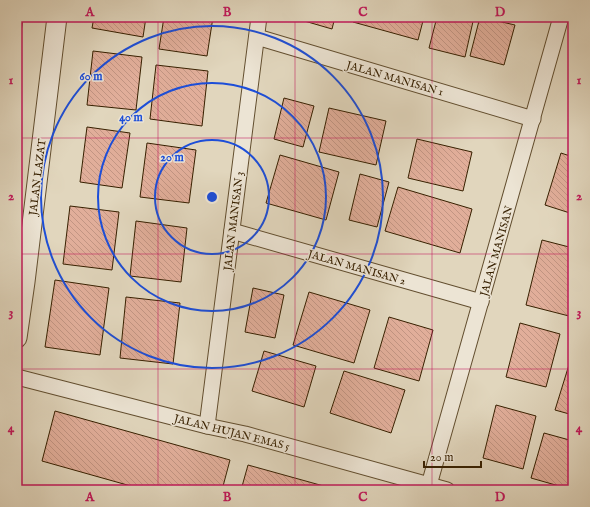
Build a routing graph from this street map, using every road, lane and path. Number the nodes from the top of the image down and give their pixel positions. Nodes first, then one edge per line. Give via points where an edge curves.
1 (57, 17) edge
2 (259, 17) edge
3 (562, 17) edge
4 (257, 37) junction
5 (533, 119) junction
6 (232, 231) junction
7 (481, 302) junction
8 (17, 338) edge
9 (17, 378) edge
10 (207, 426) junction
11 (429, 485) junction
12 (447, 490) edge

1 - 8 street, JALAN LAZAT
2 - 4 street, JALAN MANISAN 3
3 - 5 street, JALAN MANISAN
4 - 5 street, JALAN MANISAN 1
4 - 6 street, JALAN MANISAN 3
5 - 7 street, JALAN MANISAN
6 - 7 street, JALAN MANISAN 2
6 - 10 street, JALAN MANISAN 3
7 - 11 street, JALAN MANISAN
9 - 10 street, JALAN HUJAN EMAS 5
10 - 11 street, JALAN HUJAN EMAS 5 via 245,434
11 - 12 street, JALAN HUJAN EMAS 5

